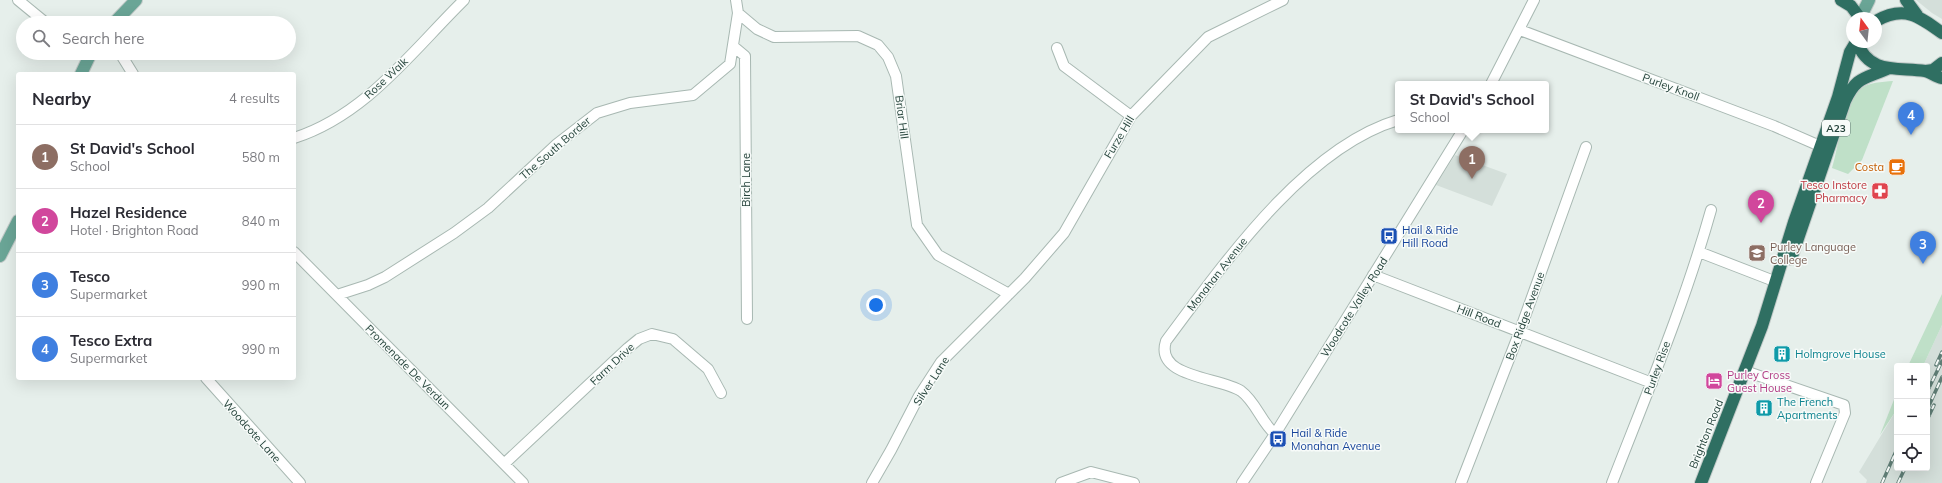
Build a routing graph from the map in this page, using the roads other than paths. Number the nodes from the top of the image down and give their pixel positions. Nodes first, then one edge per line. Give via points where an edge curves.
1 (18, 0) edge
2 (136, 0) edge
3 (464, 0) edge
4 (736, 0) edge
5 (1283, 0) edge
6 (1534, 0) edge
7 (1841, 0) edge
8 (1869, 0) edge
9 (1906, 0) edge
10 (1856, 12) edge
11 (1863, 12) edge
12 (738, 13) junction
13 (1916, 15) junction
14 (37, 16) edge
15 (121, 16) edge
16 (1882, 19) edge
17 (1520, 30) junction
18 (1942, 33) edge
19 (733, 46) junction
20 (1057, 48) dead end
21 (1853, 48) edge
22 (1860, 48) edge
23 (85, 60) edge
24 (124, 60) edge
25 (1887, 68) junction
26 (1941, 69) edge
27 (82, 72) edge
28 (132, 72) edge
29 (1493, 81) edge
30 (1131, 116) junction
31 (1395, 121) edge
32 (1461, 133) edge
33 (296, 137) edge
34 (1820, 146) junction
35 (1586, 147) dead end
36 (1712, 210) dead end
37 (16, 225) edge
38 (1699, 252) junction
39 (296, 254) edge
40 (0, 256) edge
41 (1373, 275) junction
42 (1774, 281) junction
43 (1009, 294) junction
44 (337, 295) junction
45 (1769, 304) junction
46 (747, 319) dead end
47 (1519, 332) junction
48 (1745, 371) junction
49 (208, 380) edge
50 (1652, 383) junction
51 (721, 393) dead end
52 (1275, 434) junction
53 (505, 464) junction
54 (300, 483) edge
55 (523, 483) edge
56 (872, 483) edge
57 (1061, 483) edge
58 (1134, 483) edge
59 (1242, 483) edge
60 (1461, 483) edge
61 (1612, 483) edge
62 (1701, 483) edge
63 (1816, 483) edge

1 - 14 street
2 - 15 main road
3 - 33 street, Rose Walk via 388,79 370,94 326,125
4 - 12 street, The South Border
5 - 30 street, Furze Hill via 1208,37
6 - 17 street
7 - 10 highway
8 - 11 main road
9 - 13 highway
12 - 19 street, The South Border
12 - 43 street, Briar Hill via 757,29 774,37 858,36 878,46 888,57 896,76 917,225 938,255
13 - 16 highway via 1896,13
13 - 18 highway
17 - 29 street
17 - 34 street, Purley Knoll via 1774,126
19 - 44 street, The South Border via 730,64 693,95 630,103 597,113 557,144 488,208 454,233 385,277
19 - 46 street, Birch Lane via 745,56
20 - 30 street via 1064,66
21 - 34 highway, Brighton Road / A23
22 - 25 highway, A23 via 1870,60 1880,67
23 - 27 main road
24 - 28 street
25 - 26 highway, A23 via 1926,71
25 - 45 highway, Brighton Road / A23 via 1858,81 1852,87 1778,293
30 - 43 street, Furze Hill via 1064,233
31 - 52 street, Monahan Avenue via 1381,125 1326,159 1279,200 1224,264 1166,341 1165,357 1172,366 1240,391 1248,397 1266,427
32 - 41 street, Woodcote Valley Road
34 - 42 highway, Brighton Road / A23
35 - 47 street, Box Ridge Avenue
36 - 38 street, Purley Rise
37 - 40 main road
38 - 42 street
38 - 50 street, Purley Rise
39 - 44 street, Promenade De Verdun
41 - 47 street, Hill Road
41 - 52 street, Woodcote Valley Road
42 - 45 highway, Brighton Road / A23
43 - 56 street, Silver Lane via 941,362 919,396
44 - 53 street, Promenade De Verdun
45 - 48 highway, Brighton Road / A23
47 - 50 street, Hill Road
47 - 60 street, Box Ridge Avenue
48 - 62 highway, Brighton Road / A23
48 - 63 street via 1844,405 1845,412
49 - 54 street, Woodcote Lane
50 - 61 street, Purley Rise
51 - 53 street, Farm Drive via 708,369 673,339 659,335 645,336 628,348
52 - 59 street, Woodcote Valley Road
53 - 55 street, Promenade De Verdun
57 - 58 street via 1091,472

